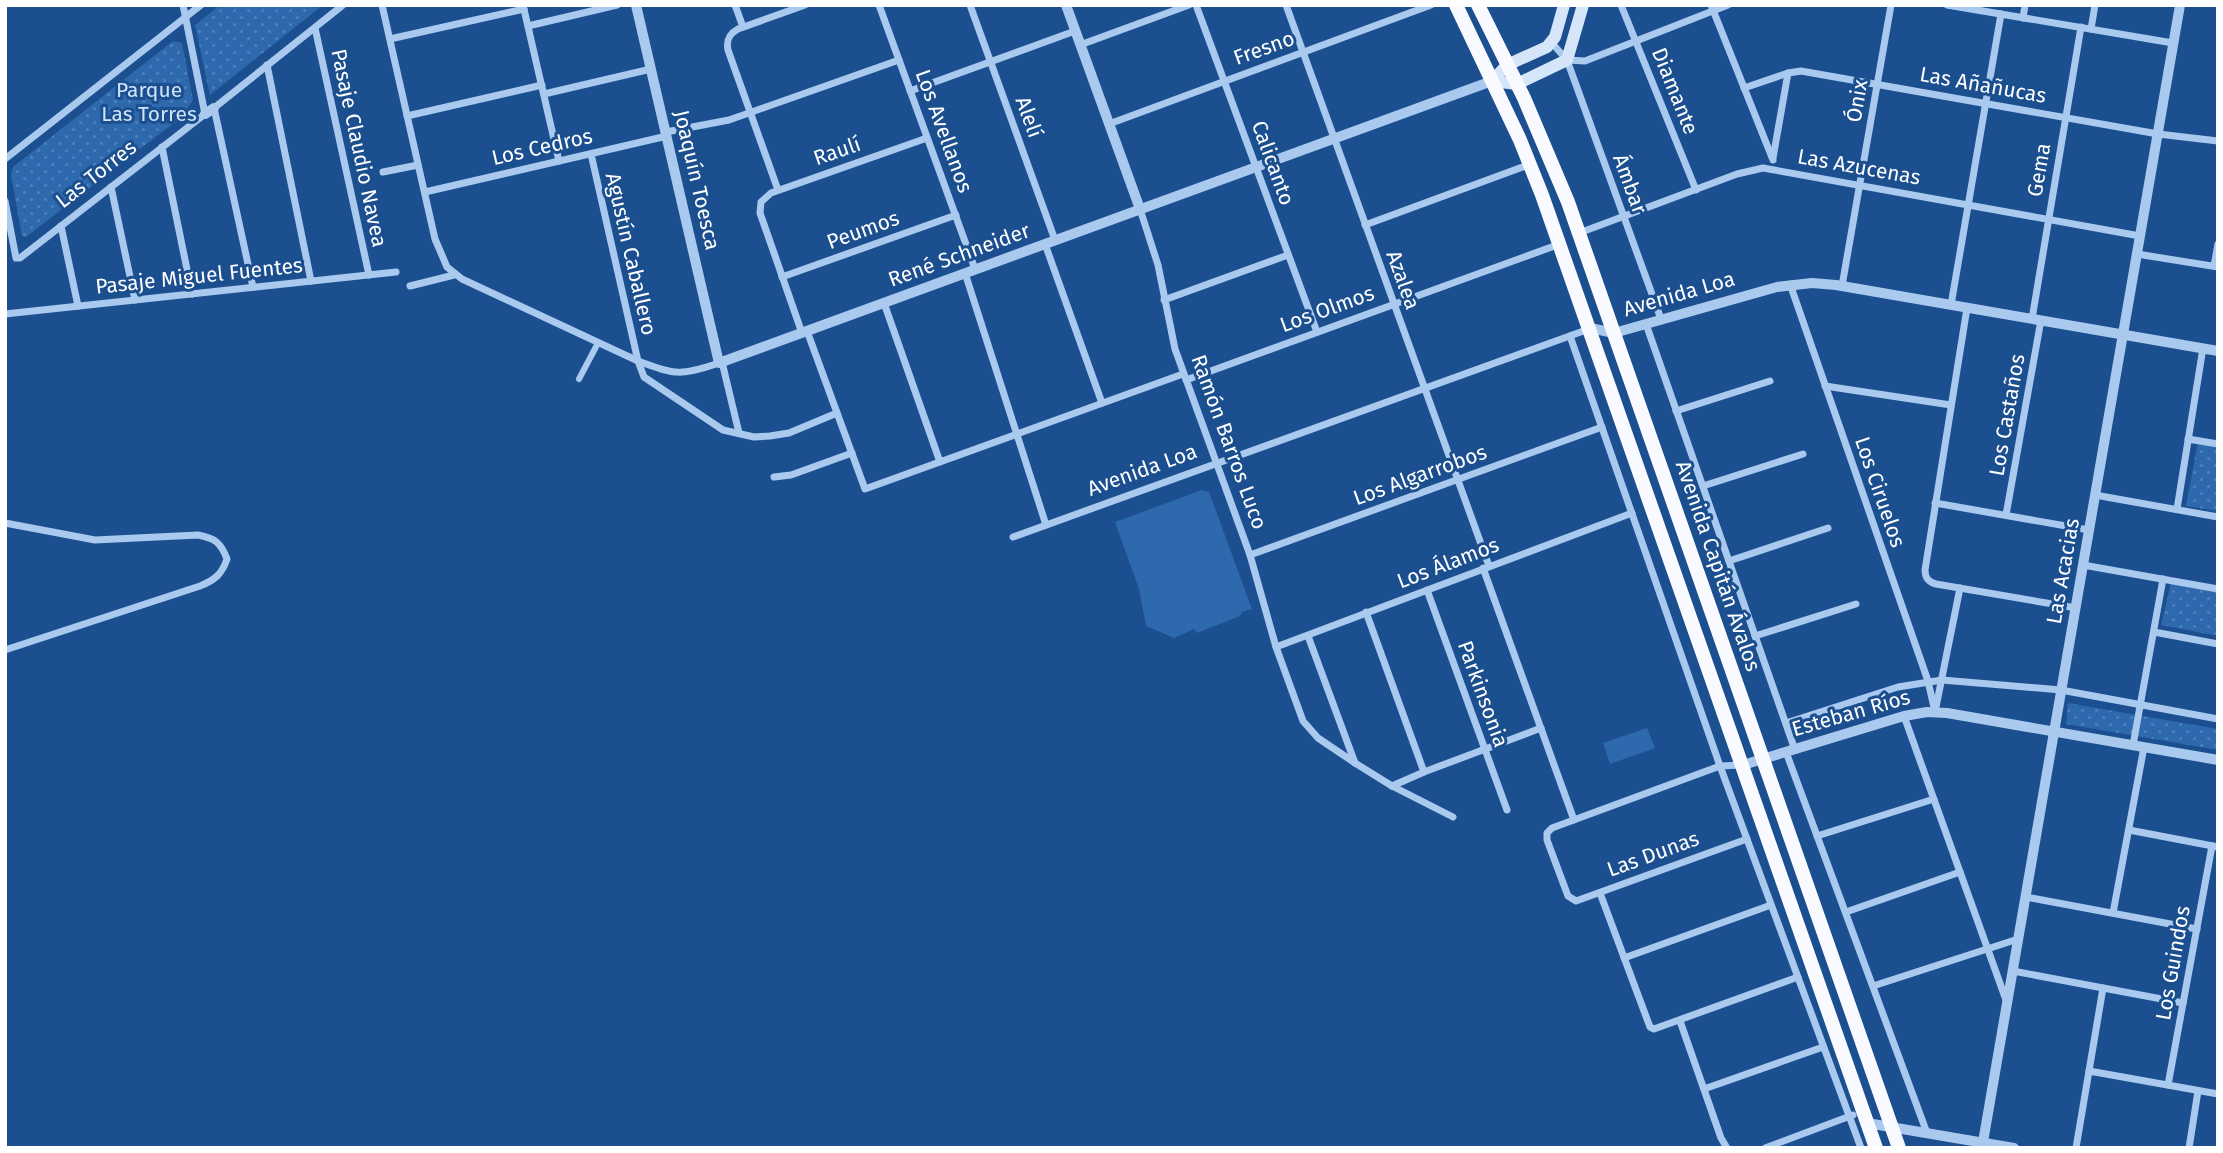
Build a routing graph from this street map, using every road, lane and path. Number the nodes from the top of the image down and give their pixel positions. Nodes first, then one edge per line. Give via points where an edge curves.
1 (183, 5) edge
2 (201, 5) edge
3 (343, 5) edge
4 (382, 5) edge
5 (617, 5) edge
6 (636, 5) edge
7 (734, 5) edge
8 (805, 5) edge
9 (879, 5) edge
10 (970, 5) edge
11 (1066, 5) edge
12 (1161, 5) edge
13 (1189, 5) edge
14 (1196, 5) edge
15 (1286, 5) edge
16 (1431, 5) edge
17 (1456, 5) edge
18 (1478, 5) edge
19 (1564, 5) edge
20 (1583, 5) edge
21 (1621, 5) edge
22 (1728, 5) edge
23 (1891, 5) edge
24 (1947, 5) edge
25 (2025, 5) edge
26 (2095, 5) edge
27 (2179, 5) edge
28 (524, 7) edge
29 (1712, 8) edge
30 (1164, 14) junction
31 (2001, 14) junction
32 (186, 18) junction
33 (2023, 18) junction
34 (528, 26) junction
35 (743, 27) junction
36 (2081, 27) junction
37 (315, 28) junction
38 (2091, 29) junction
39 (1075, 31) junction
40 (390, 40) junction
41 (1551, 42) junction
42 (1636, 42) junction
43 (2173, 43) junction
44 (1080, 45) junction
45 (1303, 53) junction
46 (899, 60) junction
47 (1567, 60) junction
48 (990, 62) junction
49 (267, 65) junction
50 (1507, 65) junction
51 (651, 69) junction
52 (1788, 73) junction
53 (1492, 81) junction
54 (1224, 82) junction
55 (1517, 84) junction
56 (542, 85) junction
57 (1877, 85) junction
58 (1744, 88) junction
59 (910, 91) junction
60 (544, 94) junction
61 (1986, 104) junction
62 (210, 111) junction
63 (750, 113) junction
64 (407, 116) junction
65 (2066, 118) junction
66 (1109, 124) junction
67 (666, 134) junction
68 (2158, 134) junction
69 (928, 138) junction
70 (1334, 140) junction
71 (2218, 141) edge
72 (162, 148) junction
73 (591, 154) junction
74 (5, 159) edge
75 (559, 161) junction
76 (1531, 164) junction
77 (418, 165) junction
78 (1772, 165) junction
79 (1256, 167) junction
80 (383, 172) dead end
81 (1860, 185) junction
82 (111, 187) junction
83 (778, 190) junction
84 (1696, 190) junction
85 (425, 192) junction
86 (5, 201) edge
87 (1968, 205) junction
88 (1140, 209) junction
89 (956, 215) junction
90 (1623, 218) junction
91 (2049, 219) junction
92 (1365, 225) junction
93 (61, 226) junction
94 (1579, 233) junction
95 (2140, 236) junction
96 (1050, 242) junction
97 (1560, 244) junction
98 (2218, 244) edge
99 (2137, 254) junction
100 (1288, 255) junction
101 (2216, 267) edge
102 (970, 271) junction
103 (396, 272) dead end
104 (369, 275) junction
105 (454, 275) junction
106 (782, 277) junction
107 (311, 281) junction
108 (1790, 284) junction
109 (410, 286) dead end
110 (1842, 286) junction
111 (253, 287) junction
112 (192, 294) junction
113 (135, 300) junction
114 (1164, 300) junction
115 (884, 303) junction
116 (1394, 304) junction
117 (1951, 305) junction
118 (78, 306) junction
119 (1968, 308) junction
120 (5, 314) edge
121 (1661, 319) junction
122 (2036, 320) junction
123 (1646, 324) junction
124 (1590, 328) junction
125 (805, 332) junction
126 (1317, 332) junction
127 (1614, 333) junction
128 (2123, 334) junction
129 (1570, 336) junction
130 (598, 343) junction
131 (2203, 348) junction
132 (2218, 351) edge
133 (638, 361) junction
134 (721, 362) junction
135 (1185, 377) junction
136 (579, 379) dead end
137 (1770, 381) dead end
138 (1825, 386) junction
139 (1424, 388) junction
140 (1102, 403) junction
141 (1951, 405) junction
142 (1676, 411) junction
143 (837, 413) junction
144 (1602, 427) junction
145 (739, 433) junction
146 (1016, 435) junction
147 (2188, 439) junction
148 (2218, 444) edge
149 (852, 453) junction
150 (1803, 454) dead end
151 (940, 462) junction
152 (1217, 463) junction
153 (774, 477) dead end
154 (1458, 480) junction
155 (1703, 486) junction
156 (2095, 495) junction
157 (1935, 503) junction
158 (2176, 509) junction
159 (1632, 513) junction
160 (2007, 516) junction
161 (2218, 517) edge
162 (5, 523) edge
163 (1046, 525) junction
164 (1828, 528) dead end
165 (2089, 530) junction
166 (1013, 537) dead end
167 (1250, 555) junction
168 (1729, 561) junction
169 (2083, 565) junction
170 (1486, 567) junction
171 (2163, 579) junction
172 (1960, 588) junction
173 (2218, 589) edge
174 (1427, 590) junction
175 (1856, 604) dead end
176 (2076, 608) junction
177 (1366, 612) junction
178 (2154, 632) junction
179 (1308, 636) junction
180 (1755, 636) junction
181 (2218, 644) edge
182 (1276, 647) junction
183 (5, 650) edge
184 (1942, 680) junction
185 (1928, 681) junction
186 (2062, 690) junction
187 (2140, 705) junction
188 (1935, 712) junction
189 (1905, 716) junction
190 (2218, 719) edge
191 (1786, 723) junction
192 (1541, 728) junction
193 (2054, 731) junction
194 (2138, 746) junction
195 (1485, 750) junction
196 (1790, 751) junction
197 (1763, 759) junction
198 (2218, 760) edge
199 (1355, 763) junction
200 (1743, 765) junction
201 (1720, 766) junction
202 (1423, 772) junction
203 (1392, 786) junction
204 (1934, 799) junction
205 (1507, 810) dead end
206 (1453, 817) dead end
207 (1574, 820) junction
208 (2129, 830) junction
209 (1817, 836) junction
210 (1747, 839) junction
211 (2215, 847) edge
212 (1960, 872) junction
213 (1600, 892) junction
214 (2026, 897) junction
215 (1572, 900) joint
216 (1772, 905) junction
217 (1846, 912) junction
218 (2113, 913) junction
219 (2197, 929) junction
220 (2018, 939) junction
221 (1988, 949) junction
222 (1624, 958) junction
223 (2013, 971) junction
224 (1798, 977) junction
225 (1873, 986) junction
226 (2103, 988) junction
227 (2007, 1003) junction
228 (2183, 1003) junction
229 (1680, 1021) junction
230 (1824, 1047) junction
231 (2089, 1071) junction
232 (2168, 1085) junction
233 (1704, 1089) junction
234 (2199, 1091) junction
235 (2218, 1094) edge
236 (1860, 1117) junction
237 (1891, 1126) junction
238 (1927, 1133) junction
239 (1983, 1142) junction
240 (1727, 1148) edge
241 (1765, 1148) edge
242 (1861, 1148) edge
243 (1876, 1148) edge
244 (1899, 1148) edge
245 (2014, 1148) edge
246 (2076, 1148) edge
247 (2189, 1148) edge

1 - 32 street
2 - 32 street
3 - 37 street, Las Torres
4 - 40 street
5 - 34 street
6 - 51 street, Joaquín Toesca
7 - 35 street
8 - 35 street
9 - 46 street, Los Avellanos
10 - 48 street, Alelí
11 - 39 street, Ramón Barros Luco
12 - 30 street
13 - 30 street
14 - 54 street, Calicanto
15 - 45 street, Azalea
16 - 45 street, Fresno
17 - 53 highway, Avenida Capitán Ávalos
18 - 50 highway, Avenida Capitán Ávalos
19 - 41 main road
20 - 47 main road
21 - 42 street, Diamante
22 - 29 street
23 - 57 street, Ónix
24 - 31 street
25 - 33 street
26 - 38 street
27 - 43 street, Las Acacias
28 - 34 street
28 - 40 street
29 - 42 street
29 - 58 street
30 - 44 street
31 - 33 street
31 - 61 street
32 - 62 street
32 - 74 street
33 - 36 street
34 - 56 street
35 - 63 street via 728,38 728,50
36 - 38 street
36 - 65 street, Gema
37 - 49 street, Las Torres
37 - 104 street, Pasaje Claudio Navea
38 - 43 street
39 - 44 street, Ramón Barros Luco
39 - 48 street
40 - 64 street
41 - 47 street
41 - 50 main road via 1542,51
42 - 47 street via 1591,60
42 - 84 street, Diamante
43 - 68 street, Las Acacias
44 - 66 street, Ramón Barros Luco
45 - 54 street, Fresno
45 - 70 street, Azalea
46 - 59 street, Los Avellanos
46 - 63 street, Los Cedros
47 - 55 main road
47 - 90 street, Ámbar
48 - 59 street
48 - 96 street, Alelí
49 - 62 street, Las Torres
49 - 107 street
50 - 53 main road
50 - 55 highway, Avenida Capitán Ávalos
51 - 60 street
51 - 67 street, Joaquín Toesca
52 - 57 street, Las Añañucas
52 - 58 street, Las Añañucas
52 - 78 street
53 - 55 main road
53 - 70 street, René Schneider
53 - 76 highway, Avenida Capitán Ávalos
54 - 66 street, Fresno
54 - 79 street, Calicanto
55 - 94 highway, Avenida Capitán Ávalos
56 - 60 street
56 - 64 street
57 - 61 street, Las Añañucas
57 - 81 street, Ónix
58 - 78 street
59 - 69 street, Los Avellanos
60 - 75 street
61 - 65 street, Las Añañucas
61 - 87 street
62 - 72 street, Las Torres
62 - 111 street
63 - 67 street, Los Cedros
63 - 83 street
64 - 77 street
65 - 68 street, Las Añañucas
65 - 91 street, Gema
66 - 88 street, Ramón Barros Luco
67 - 73 street, Los Cedros
67 - 134 street, Joaquín Toesca
68 - 71 street, Las Añañucas
68 - 95 street, Las Acacias
69 - 83 street, Raulí
69 - 89 street, Los Avellanos
70 - 79 street, René Schneider
70 - 92 street, Azalea
72 - 82 street, Las Torres
72 - 112 street
73 - 75 street, Los Cedros
73 - 133 street, Agustín Caballero
75 - 85 street, Los Cedros
76 - 92 street
76 - 97 highway, Avenida Capitán Ávalos
77 - 80 street
77 - 85 street
78 - 81 street, Las Azucenas
78 - 84 street, Las Azucenas
79 - 88 street, René Schneider
79 - 100 street, Calicanto
81 - 87 street, Las Azucenas
81 - 110 street, Ónix
82 - 93 street, Las Torres
82 - 113 street
83 - 106 street, Raulí via 766,195 760,213
84 - 90 street, Las Azucenas
85 - 105 street, René Schneider via 439,251
86 - 93 street, Las Torres via 16,258
87 - 91 street, Las Azucenas
87 - 117 street
88 - 96 street, René Schneider
88 - 114 street, Ramón Barros Luco
89 - 102 street, Los Avellanos
89 - 106 street, Peumos
90 - 94 street, Las Azucenas
90 - 121 street, Ámbar
91 - 95 street, Las Azucenas
91 - 122 street, Gema
92 - 116 street, Azalea
93 - 118 street
94 - 127 highway, Avenida Capitán Ávalos
95 - 99 street, Las Acacias
96 - 102 street, René Schneider
96 - 140 street, Alelí
97 - 116 street, Los Olmos
97 - 124 highway, Avenida Capitán Ávalos
98 - 101 street
99 - 101 street
99 - 128 street, Las Acacias
100 - 114 street
100 - 126 street, Calicanto
102 - 115 street, René Schneider
102 - 146 street, Los Avellanos
103 - 104 street, Pasaje Miguel Fuentes
104 - 107 street, Pasaje Miguel Fuentes
105 - 109 street
105 - 130 street, René Schneider
106 - 125 street
107 - 111 street, Pasaje Miguel Fuentes
108 - 110 street, Avenida Loa
108 - 121 street, Avenida Loa
108 - 138 street, Los Ciruelos
110 - 117 street, Avenida Loa
111 - 112 street, Pasaje Miguel Fuentes
112 - 113 street, Pasaje Miguel Fuentes
113 - 118 street, Pasaje Miguel Fuentes
114 - 135 street, Ramón Barros Luco
115 - 125 street, René Schneider
115 - 151 street
116 - 126 street, Los Olmos
116 - 139 street, Azalea
117 - 119 street, Avenida Loa
118 - 120 street, Pasaje Miguel Fuentes
119 - 122 street, Avenida Loa
119 - 141 street
121 - 123 street, Avenida Loa
122 - 128 street, Avenida Loa
122 - 160 street, Los Castaños
123 - 127 street, Avenida Loa
123 - 142 street, Avenida Capitán Ávalos
124 - 127 street, Avenida Loa
124 - 129 street, Avenida Loa
124 - 200 highway, Avenida Capitán Ávalos
125 - 134 street, René Schneider
125 - 143 street
126 - 135 street, Los Olmos
127 - 197 highway, Avenida Capitán Ávalos
128 - 131 street, Avenida Loa
128 - 156 street, Las Acacias
129 - 139 street, Avenida Loa
129 - 144 street, Avenida Capitán Ávalos
130 - 133 street, René Schneider
130 - 136 street
131 - 132 street, Avenida Loa
131 - 147 street
133 - 134 street, René Schneider via 680,374
133 - 145 street via 644,377 723,430
134 - 145 street, Joaquín Toesca
135 - 140 street, Los Olmos
135 - 152 street, Ramón Barros Luco
137 - 142 street
138 - 141 street
138 - 185 street, Los Ciruelos
139 - 152 street, Avenida Loa
139 - 154 street, Azalea
140 - 146 street, Los Olmos
141 - 157 street
142 - 155 street, Avenida Capitán Ávalos
143 - 145 street via 789,433 754,437
143 - 149 street
144 - 154 street, Los Algarrobos
144 - 159 street, Avenida Capitán Ávalos
146 - 151 street, Los Olmos
146 - 163 street, Los Avellanos
147 - 148 street
147 - 158 street
149 - 151 street, Los Olmos via 866,489
149 - 153 street
150 - 155 street
152 - 163 street, Avenida Loa
152 - 167 street, Ramón Barros Luco
154 - 167 street, Los Algarrobos
154 - 170 street, Azalea
155 - 168 street, Avenida Capitán Ávalos
156 - 158 street
156 - 165 street, Las Acacias
157 - 160 street
157 - 172 street via 1924,570 1933,584
158 - 161 street
159 - 170 street, Los Álamos
159 - 201 street, Avenida Capitán Ávalos
160 - 165 street
162 - 183 street via 95,540 198,535 222,545 227,559 223,572 200,586
163 - 166 street, Avenida Loa
164 - 168 street
165 - 169 street, Las Acacias
167 - 182 street, Ramón Barros Luco
168 - 180 street, Avenida Capitán Ávalos
169 - 171 street
169 - 176 street, Las Acacias
170 - 174 street, Los Álamos
170 - 192 street, Azalea
171 - 173 street
171 - 178 street
172 - 176 street
172 - 184 street
174 - 177 street, Los Álamos
174 - 195 street, Parkinsonia
175 - 180 street
176 - 186 street, Las Acacias
177 - 179 street, Los Álamos
177 - 202 street
178 - 181 street
178 - 187 street
179 - 182 street, Los Álamos
179 - 199 street
180 - 191 street, Avenida Capitán Ávalos
182 - 199 street, Ramón Barros Luco via 1303,721 1318,738
184 - 185 street, Esteban Ríos
184 - 186 street, Esteban Ríos
184 - 188 street
185 - 188 street, Los Ciruelos
185 - 191 street, Esteban Ríos
186 - 187 street, Esteban Ríos
186 - 193 street, Las Acacias
187 - 190 street, Esteban Ríos
187 - 194 street
188 - 189 street, Esteban Ríos
188 - 193 street, Esteban Ríos
189 - 196 street, Esteban Ríos
189 - 204 street
191 - 196 street, Avenida Capitán Ávalos
192 - 195 street
192 - 207 street, Azalea
193 - 194 street, Esteban Ríos
193 - 214 street, Las Acacias
194 - 198 street, Esteban Ríos
194 - 208 street
195 - 202 street
195 - 205 street, Parkinsonia
196 - 197 street, Esteban Ríos
196 - 209 street, Avenida Capitán Ávalos
197 - 200 street, Esteban Ríos
197 - 237 highway, Avenida Capitán Ávalos
199 - 203 street, Ramón Barros Luco
200 - 201 street, Esteban Ríos
200 - 236 highway, Avenida Capitán Ávalos
201 - 207 street, Esteban Ríos
201 - 210 street, Avenida Capitán Ávalos
202 - 203 street
203 - 206 street, Ramón Barros Luco
204 - 209 street
204 - 212 street
207 - 215 street, Esteban Ríos via 1547,833
208 - 211 street
208 - 218 street
209 - 217 street, Avenida Capitán Ávalos
210 - 213 street, Las Dunas
210 - 216 street, Avenida Capitán Ávalos
211 - 219 street, Los Guindos
212 - 217 street
212 - 221 street
213 - 215 street, Las Dunas
213 - 222 street
214 - 218 street
214 - 220 street, Las Acacias
216 - 222 street
216 - 224 street, Avenida Capitán Ávalos
217 - 225 street, Avenida Capitán Ávalos
218 - 219 street
219 - 228 street, Los Guindos
220 - 221 street
220 - 223 street, Las Acacias
221 - 225 street
221 - 227 street
222 - 229 street via 1650,1027
223 - 226 street
223 - 227 street, Las Acacias
224 - 229 street
224 - 230 street, Avenida Capitán Ávalos
225 - 238 street, Avenida Capitán Ávalos
226 - 228 street
226 - 231 street
227 - 239 street, Las Acacias
228 - 232 street, Los Guindos
229 - 233 street
230 - 233 street
230 - 236 street, Avenida Capitán Ávalos
231 - 232 street
231 - 246 street
232 - 234 street
233 - 240 street
234 - 235 street
234 - 247 street
236 - 237 street
236 - 241 street
236 - 242 street, Avenida Capitán Ávalos
236 - 243 highway, Avenida Capitán Ávalos
237 - 238 street
237 - 244 highway, Avenida Capitán Ávalos
238 - 239 street
239 - 245 street

